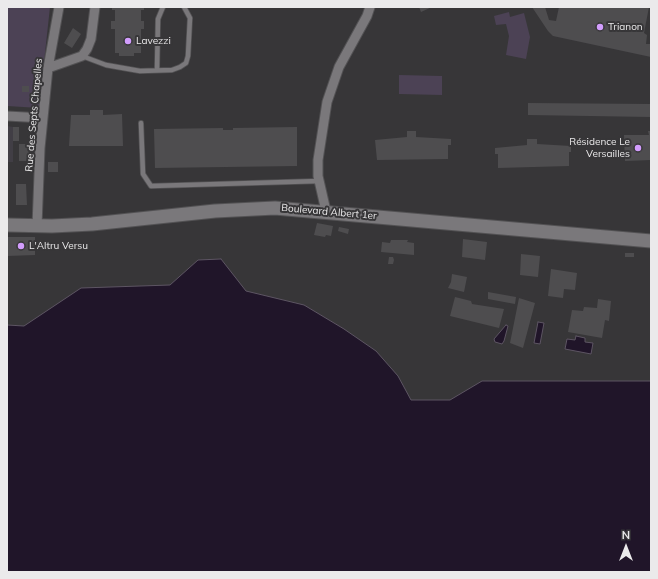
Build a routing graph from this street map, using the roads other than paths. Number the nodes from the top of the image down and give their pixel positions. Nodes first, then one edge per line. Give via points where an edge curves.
1 (59, 7) edge
2 (95, 7) edge
3 (162, 7) edge
4 (184, 7) edge
5 (370, 7) edge
6 (82, 56) junction
7 (48, 68) junction
8 (157, 70) junction
9 (7, 116) edge
10 (43, 118) junction
11 (141, 123) dead end
12 (320, 181) junction
13 (326, 211) junction
14 (7, 225) edge
15 (37, 226) junction
16 (651, 241) edge

1 - 7 street, Rue des Septs Chapelles
2 - 6 street via 91,39
3 - 8 lane via 158,19
4 - 8 lane via 190,18 186,63 172,70
5 - 12 street via 339,67 327,102 318,154
6 - 7 street
6 - 8 lane via 127,69
7 - 10 street, Rue des Septs Chapelles
9 - 10 street
10 - 15 street, Rue des Septs Chapelles
11 - 12 lane via 143,174 151,186
12 - 13 street
13 - 15 main road, Boulevard Albert 1er via 250,208 92,224
13 - 16 main road, Boulevard Albert 1er
14 - 15 main road, Boulevard Albert 1er

